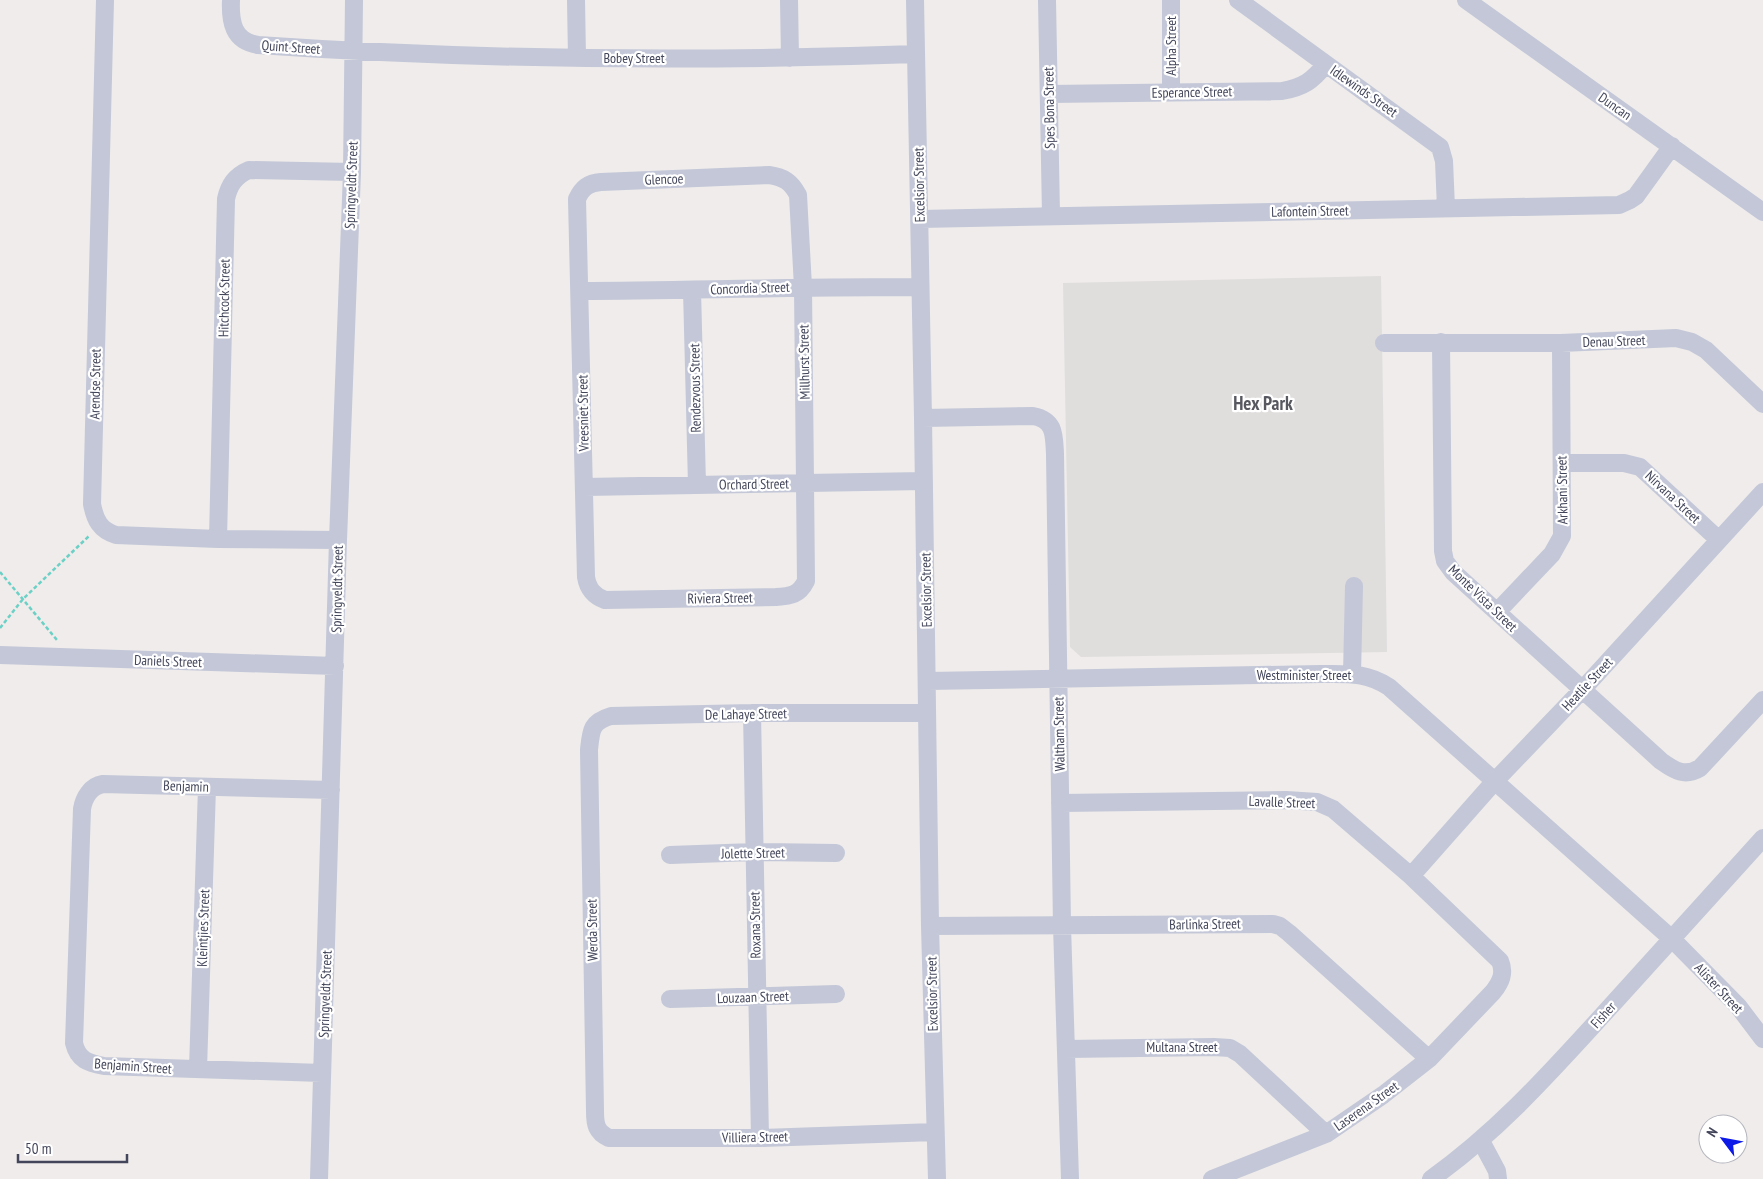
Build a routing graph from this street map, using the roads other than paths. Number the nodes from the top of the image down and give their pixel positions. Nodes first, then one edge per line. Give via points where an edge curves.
1 (106, 0) edge
2 (231, 0) edge
3 (354, 0) edge
4 (576, 0) edge
5 (789, 0) edge
6 (914, 0) edge
7 (1047, 0) edge
8 (1171, 0) edge
9 (1238, 0) edge
10 (1466, 0) edge
11 (353, 52) junction
12 (916, 54) junction
13 (577, 58) junction
14 (790, 58) junction
15 (1326, 64) junction
16 (1171, 92) junction
17 (1049, 94) junction
18 (1672, 146) junction
19 (352, 172) junction
20 (770, 174) joint
21 (1446, 208) junction
22 (576, 210) joint
23 (1763, 212) edge
24 (1051, 216) junction
25 (920, 220) junction
26 (804, 287) junction
27 (920, 287) junction
28 (692, 290) junction
29 (580, 291) junction
30 (1441, 342) junction
31 (1384, 343) dead end
32 (1561, 343) junction
33 (1763, 404) edge
34 (923, 418) junction
35 (1562, 463) junction
36 (924, 481) junction
37 (805, 484) junction
38 (697, 485) junction
39 (585, 487) junction
40 (1763, 492) edge
41 (218, 539) junction
42 (338, 540) junction
43 (1719, 540) junction
44 (807, 567) joint
45 (1354, 586) dead end
46 (612, 600) joint
47 (1497, 612) junction
48 (0, 655) edge
49 (335, 666) junction
50 (1352, 674) junction
51 (1058, 679) junction
52 (927, 681) junction
53 (1582, 690) junction
54 (1763, 700) edge
55 (927, 712) junction
56 (752, 713) junction
57 (589, 750) joint
58 (1494, 782) junction
59 (207, 787) junction
60 (331, 790) junction
61 (1060, 803) junction
62 (81, 835) joint
63 (1763, 838) edge
64 (754, 852) junction
65 (836, 853) dead end
66 (670, 855) dead end
67 (1411, 876) junction
68 (930, 926) junction
69 (1062, 926) junction
70 (1672, 939) junction
71 (1493, 992) joint
72 (836, 994) dead end
73 (757, 996) junction
74 (670, 999) dead end
75 (1763, 1039) edge
76 (1066, 1049) junction
77 (1429, 1059) junction
78 (198, 1069) junction
79 (322, 1073) junction
80 (595, 1111) joint
81 (936, 1132) junction
82 (1326, 1134) junction
83 (760, 1138) junction
84 (1481, 1141) junction
85 (1069, 1176) edge
86 (319, 1179) edge
87 (937, 1179) edge
88 (1212, 1179) edge
89 (1431, 1179) edge
90 (1498, 1179) edge

1 - 41 street, Arendse Street via 92,504 96,520 106,531 116,535
2 - 11 street, Quint Street via 234,29 250,44
3 - 11 street, Springveldt Street
4 - 13 street
5 - 14 street
6 - 12 street, Excelsior Street
7 - 17 street, Spes Bona Street
8 - 16 street, Alpha Street
9 - 15 street, Idlewinds Street
10 - 18 street, Duncan
11 - 13 street, Bobey Street
11 - 19 street, Springveldt Street
12 - 14 street, Bobey Street
12 - 25 street, Excelsior Street
13 - 14 street, Bobey Street
15 - 16 street, Esperance Street via 1310,82 1294,89
15 - 21 street, Idlewinds Street via 1440,146
16 - 17 street, Esperance Street
17 - 24 street, Spes Bona Street
18 - 21 street, Lafontein Street via 1636,196 1620,205
18 - 23 street, Duncan
19 - 41 street, Hitchcock Street via 249,170 236,177 228,190
19 - 42 street, Springveldt Street
20 - 22 street, Glencoe via 593,183 580,193
20 - 26 street, Millhurst Street via 786,179 798,195
21 - 24 street, Lafontein Street
22 - 29 street, Vreesniet Street
24 - 25 street, Lafontein Street
25 - 27 street, Excelsior Street
26 - 27 street, Concordia Street
26 - 28 street, Concordia Street
26 - 37 street, Millhurst Street
27 - 34 street, Excelsior Street
28 - 29 street, Concordia Street
28 - 38 street, Rendezvous Street
29 - 39 street, Vreesniet Street
30 - 31 street, Denau Street
30 - 32 street, Denau Street
30 - 47 street, Monte Vista Street via 1444,556 1453,572
32 - 33 street, Denau Street via 1687,340 1706,350
32 - 35 street, Arkhani Street
34 - 36 street, Excelsior Street
34 - 51 street, Waltham Street via 1033,416 1046,420 1052,429
35 - 43 street, Nirvana Street via 1636,465
35 - 47 street, Arkhani Street via 1563,530 1560,542
36 - 37 street, Orchard Street
36 - 52 street, Excelsior Street
37 - 38 street, Orchard Street
37 - 44 street, Millhurst Street
38 - 39 street, Orchard Street
39 - 46 street, Vreesniet Street via 587,584 600,598
40 - 43 street, Heatlie Street
41 - 42 street
42 - 49 street, Springveldt Street
43 - 53 street, Heatlie Street
44 - 46 street, Riviera Street via 806,581 800,592 788,596
45 - 50 street
47 - 53 street, Monte Vista Street
48 - 49 street, Daniels Street
49 - 60 street, Springveldt Street
50 - 51 street, Westminister Street
50 - 58 street, Westminister Street via 1372,677 1389,687
51 - 52 street, Westminister Street
51 - 61 street, Waltham Street
52 - 55 street, Excelsior Street
53 - 54 street, Monte Vista Street via 1661,761 1684,773 1700,768
53 - 58 street, Heatlie Street
55 - 56 street, De Lahaye Street
55 - 68 street, Excelsior Street
56 - 57 street, De Lahaye Street via 612,716 594,725
56 - 64 street, Roxana Street
57 - 80 street, Werda Street
58 - 67 street, Heatlie Street
58 - 70 street, Westminister Street
59 - 60 street, Benjamin
59 - 62 street, Benjamin via 99,785 83,803
59 - 78 street, Kleintjies Street
60 - 79 street, Springveldt Street
61 - 67 street, Lavalle Street via 1317,802 1333,809
61 - 69 street, Waltham Street
62 - 78 street, Benjamin Street via 75,1050 86,1062 104,1066
63 - 70 street, Fisher
64 - 65 street, Jolette Street
64 - 66 street, Jolette Street
64 - 73 street, Roxana Street
67 - 71 street, Lavalle Street via 1500,961 1500,984
68 - 69 street, Barlinka Street
68 - 81 street, Excelsior Street
69 - 76 street, Waltham Street
69 - 77 street, Barlinka Street via 1262,923 1280,926
70 - 75 street, Alister Street via 1738,1006
70 - 84 street, Fisher via 1552,1070
71 - 77 street, Laserena Street
72 - 73 street, Louzaan Street
73 - 74 street, Louzaan Street
73 - 83 street, Roxana Street
76 - 82 street, Multana Street via 1230,1048
76 - 85 street, Waltham Street
77 - 82 street, Laserena Street
78 - 79 street, Benjamin Street
79 - 86 street, Springveldt Street
80 - 83 street, Villiera Street via 598,1131 609,1138
81 - 83 street, Villiera Street
81 - 87 street, Excelsior Street
82 - 88 street, Laserena Street
84 - 89 street, Fisher
84 - 90 street

